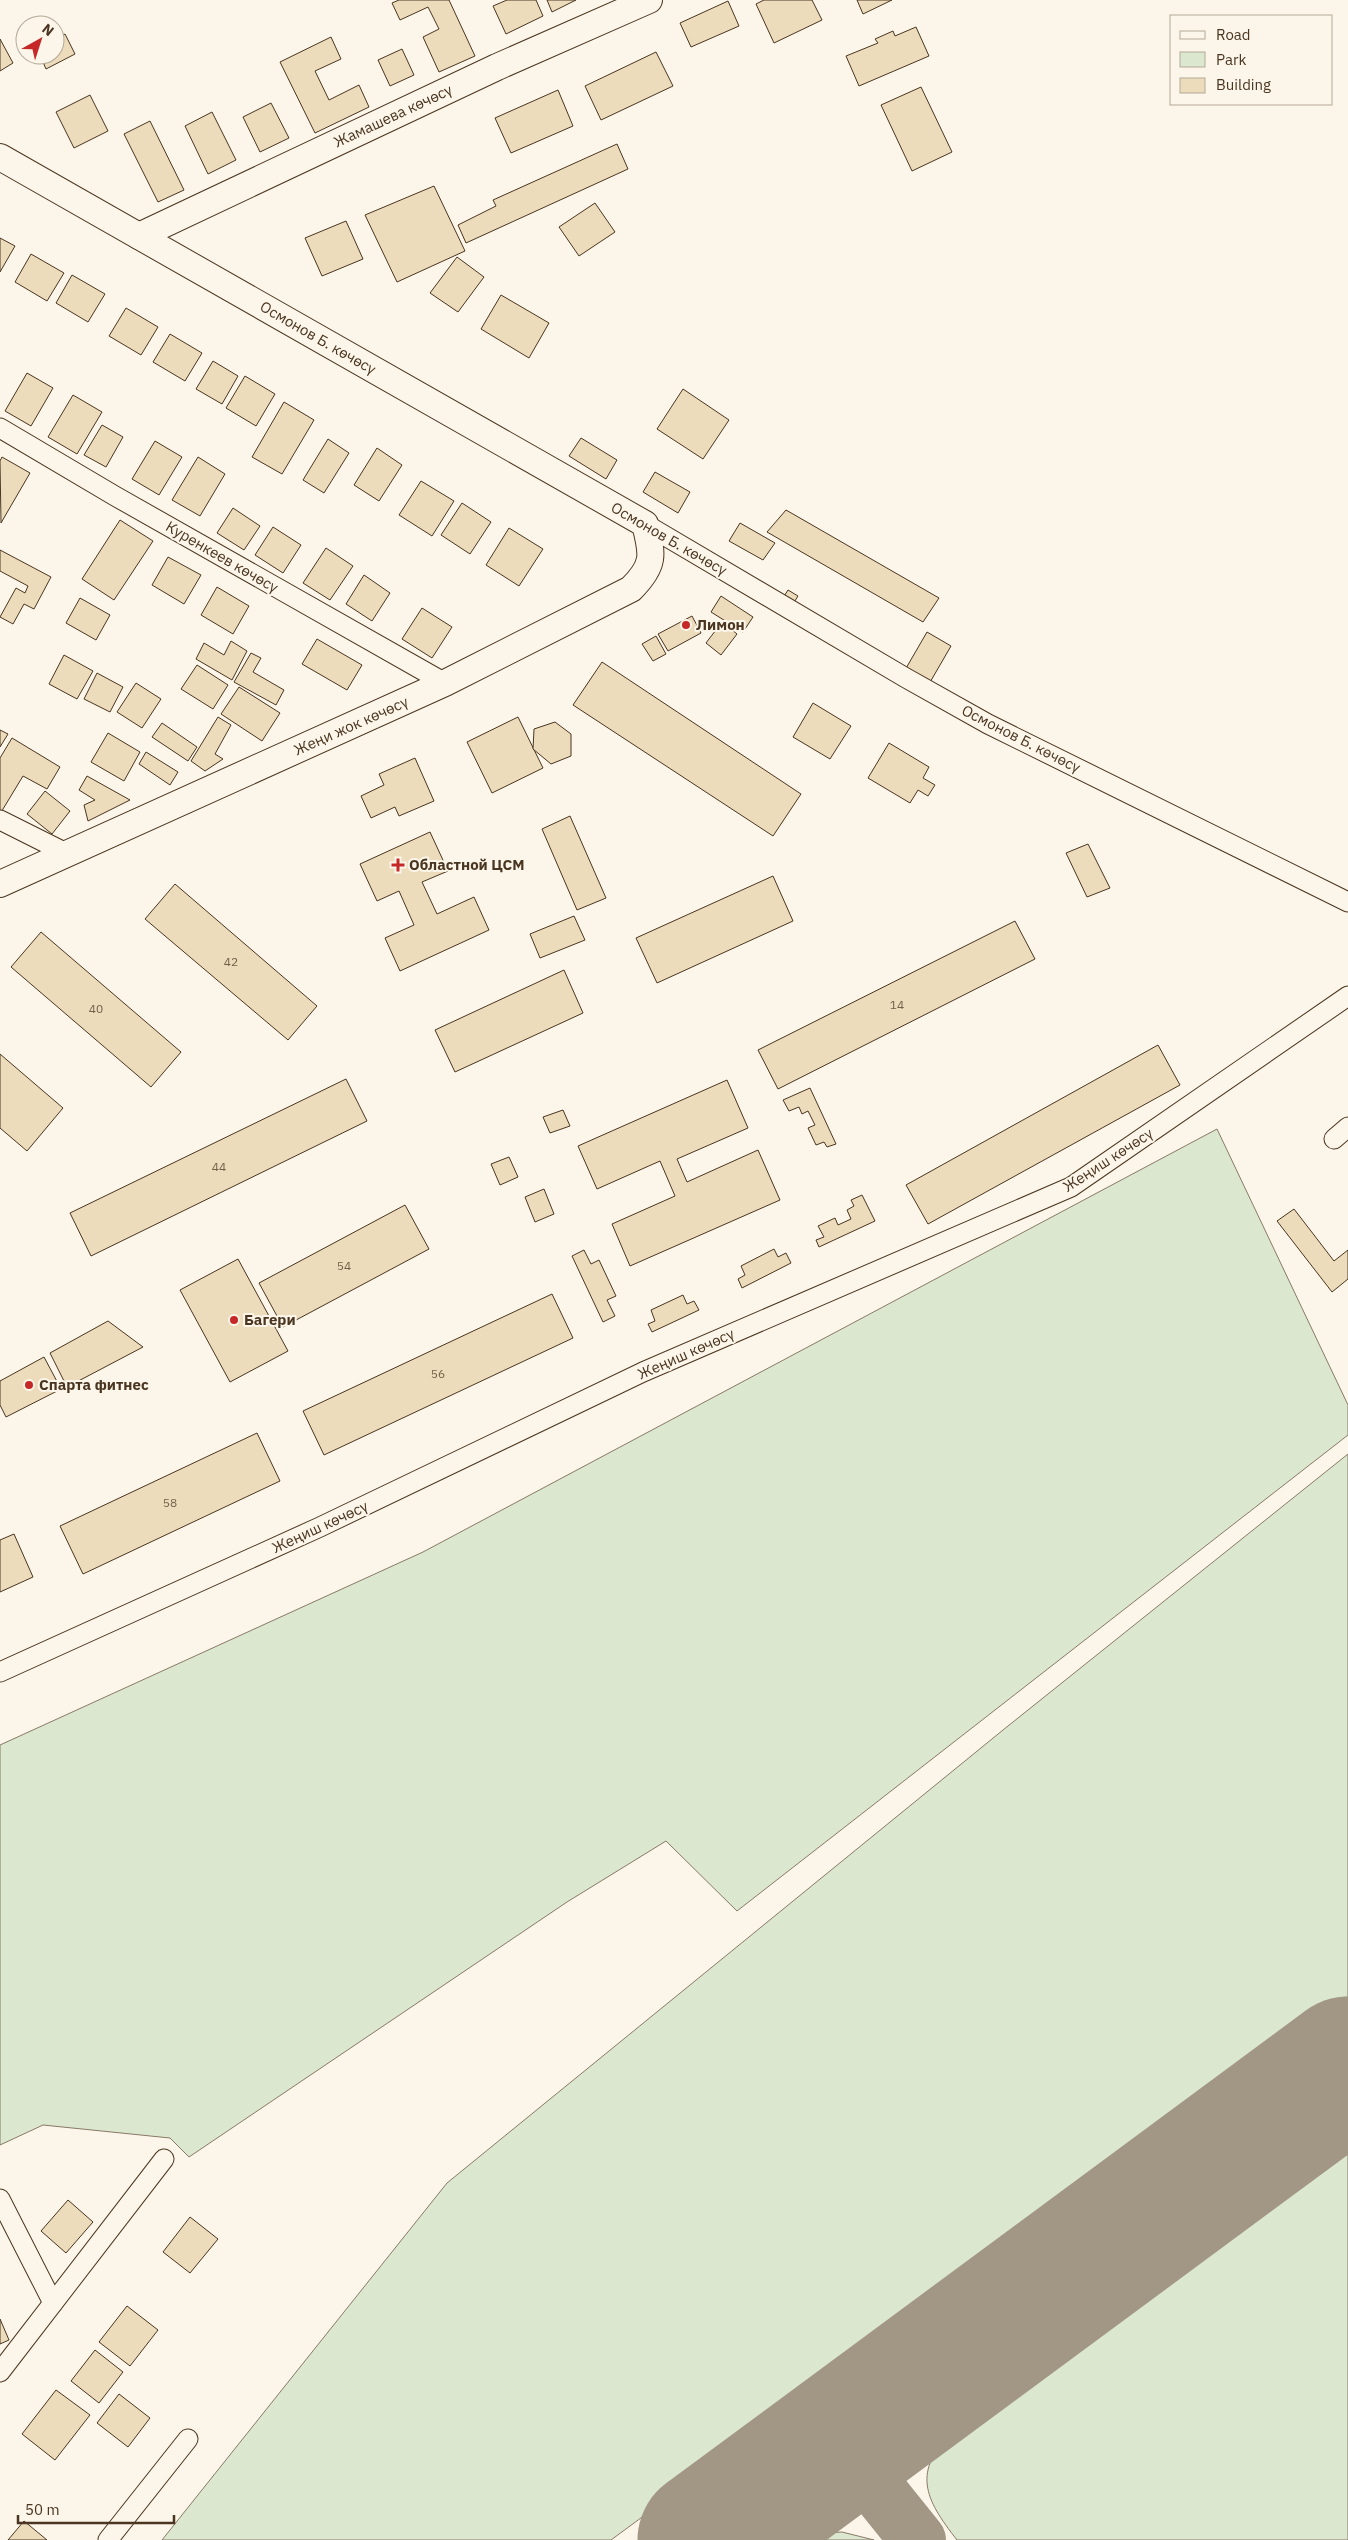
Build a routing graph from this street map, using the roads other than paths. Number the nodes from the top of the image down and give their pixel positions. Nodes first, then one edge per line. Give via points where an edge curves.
1 (649, 0) edge
2 (0, 157) edge
3 (139, 236) junction
4 (0, 428) edge
5 (645, 524) junction
6 (445, 683) junction
7 (0, 820) edge
8 (68, 854) junction
9 (0, 884) edge
10 (1348, 902) edge
11 (1348, 996) edge
12 (0, 1672) edge
13 (164, 2158) dead end
14 (0, 2199) edge
15 (53, 2303) junction
16 (0, 2372) edge
17 (188, 2438) dead end
18 (108, 2540) edge

1 - 3 main road, Жамашева көчөсү
2 - 3 main road, Осмонов Б. көчөсү
3 - 5 main road, Осмонов Б. көчөсү
4 - 6 street, Куренкеев көчөсү
5 - 6 main road, Жеңи жок көчөсү via 652,551 645,574 631,589
5 - 10 street, Осмонов Б. көчөсү via 988,724
6 - 8 main road, Жеңи жок көчөсү
7 - 8 street
8 - 9 main road, Жеңи жок көчөсү
11 - 12 street, Жеңиш көчөсү via 1071,1187 643,1372 320,1527
13 - 15 street
14 - 15 street
15 - 16 street
17 - 18 street

